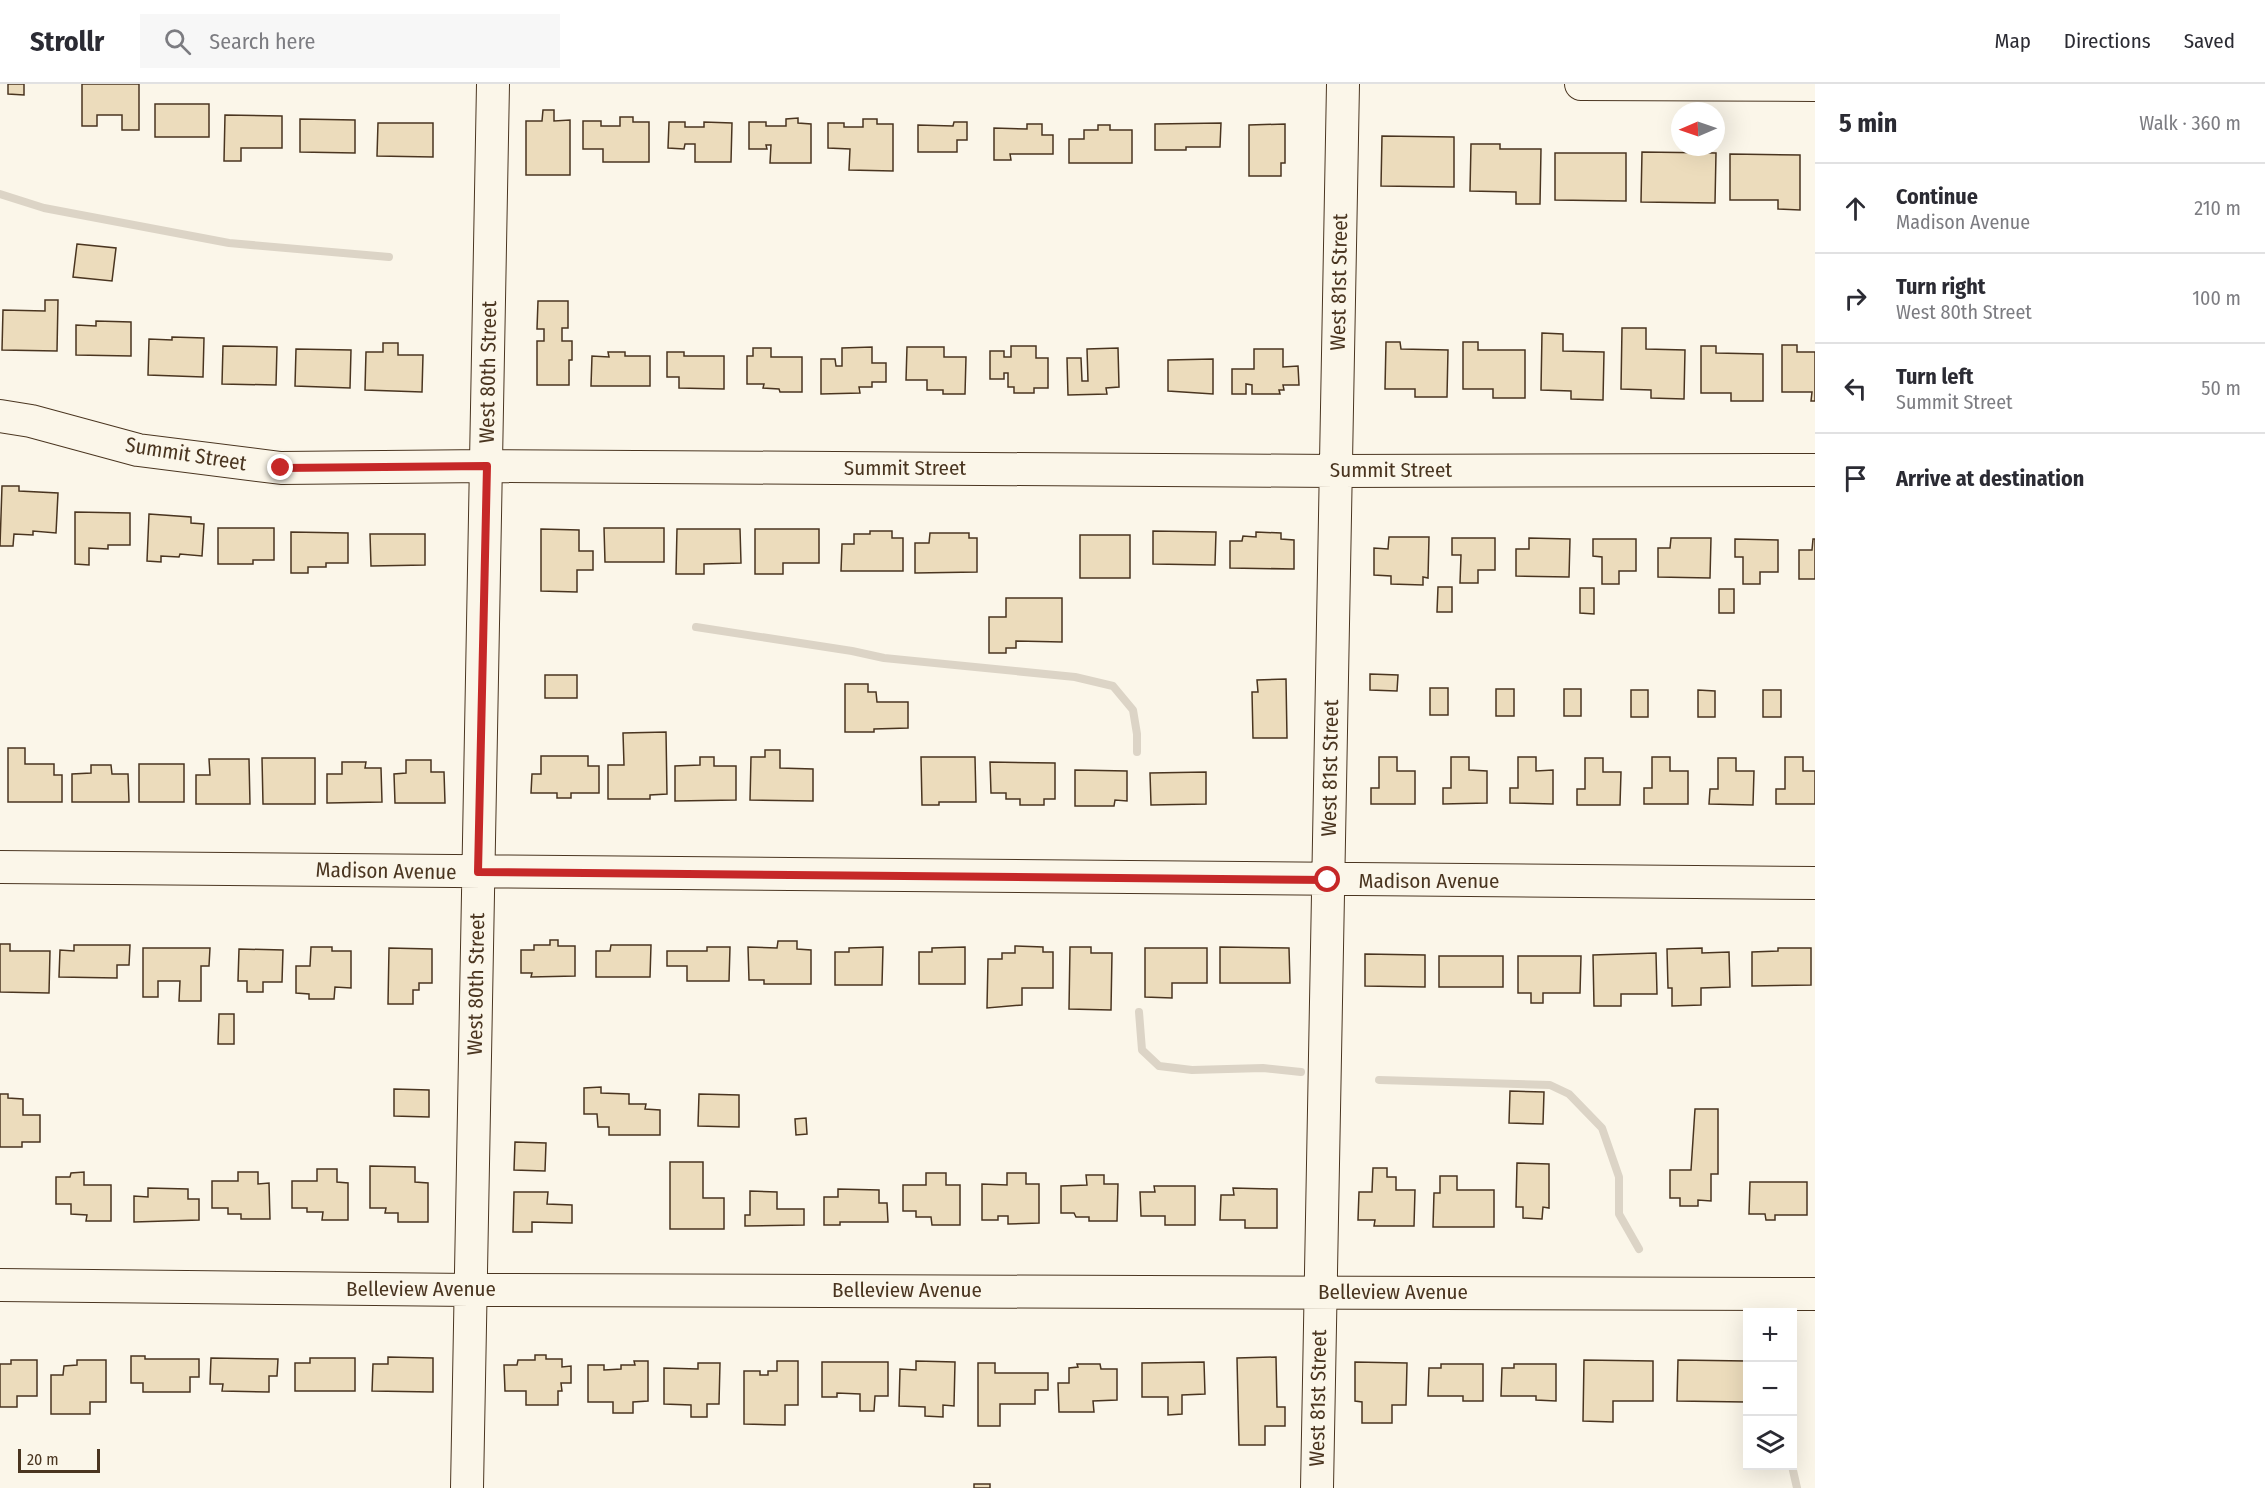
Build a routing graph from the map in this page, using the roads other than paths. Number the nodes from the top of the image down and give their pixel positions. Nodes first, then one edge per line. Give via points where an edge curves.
1 (492, 84) edge
2 (1343, 84) edge
3 (1581, 84) edge
4 (1815, 85) edge
5 (0, 416) edge
6 (487, 466) junction
7 (1815, 470) edge
8 (1335, 471) junction
9 (0, 867) edge
10 (478, 872) junction
11 (1328, 880) junction
12 (1815, 883) edge
13 (0, 1286) edge
14 (470, 1290) junction
15 (1320, 1291) junction
16 (1815, 1294) edge
17 (467, 1488) edge
18 (1317, 1488) edge

1 - 6 street, West 80th Street
2 - 8 street, West 81st Street
3 - 4 street
5 - 6 street, Summit Street via 138,450 281,468
6 - 8 street, Summit Street
6 - 10 street, West 80th Street
7 - 8 street, Summit Street
8 - 11 street, West 81st Street
9 - 10 street, Madison Avenue
10 - 11 street, Madison Avenue
10 - 14 street, West 80th Street
11 - 12 street, Madison Avenue
11 - 15 street, West 81st Street
13 - 14 street, Belleview Avenue
14 - 15 street, Belleview Avenue
14 - 17 street, West 80th Street
15 - 16 street, Belleview Avenue
15 - 18 street, West 81st Street

